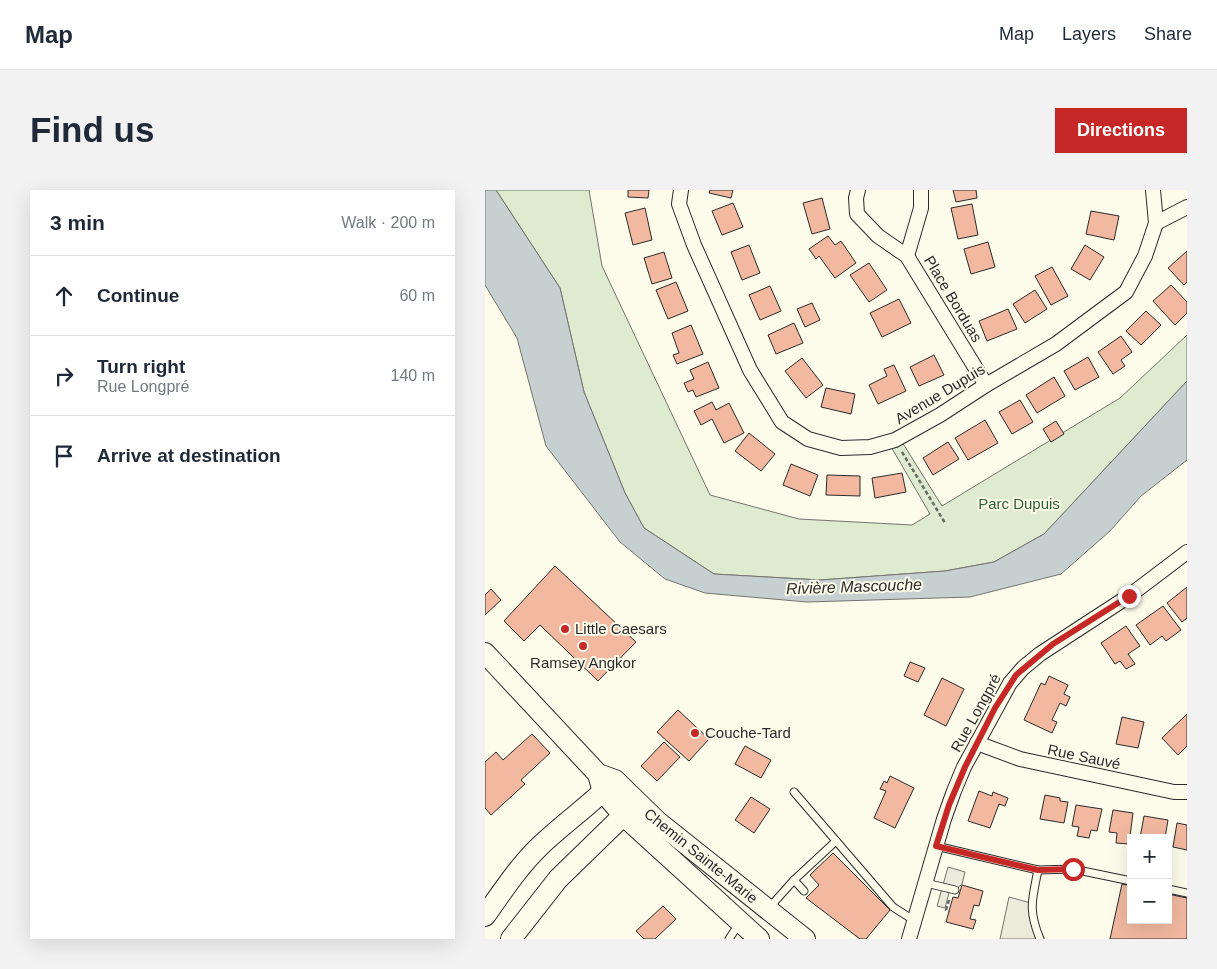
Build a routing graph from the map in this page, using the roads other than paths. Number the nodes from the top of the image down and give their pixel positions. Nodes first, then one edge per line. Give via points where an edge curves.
1 (681, 190) edge
2 (858, 190) edge
3 (921, 190) edge
4 (1153, 190) edge
5 (1187, 207) edge
6 (1156, 223) junction
7 (907, 256) junction
8 (986, 385) junction
9 (1187, 552) edge
10 (485, 653) edge
11 (977, 743) junction
12 (605, 782) junction
13 (794, 792) dead end
14 (1187, 792) edge
15 (631, 809) junction
16 (836, 841) junction
17 (936, 846) junction
18 (1038, 870) junction
19 (794, 880) junction
20 (1127, 881) edge
21 (926, 883) junction
22 (955, 890) dead end
23 (1172, 890) edge
24 (804, 891) dead end
25 (1187, 893) edge
26 (768, 910) junction
27 (485, 916) edge
28 (741, 922) junction
29 (915, 922) junction
30 (511, 939) edge
31 (729, 939) edge
32 (759, 939) edge
33 (805, 939) edge
34 (909, 939) edge
35 (1040, 939) edge

1 - 8 street, Avenue Dupuis via 679,204 694,245 750,370 782,422 807,439 841,448 871,447 895,440
2 - 7 street, Place Borduas via 857,214 878,236
3 - 7 street, Place Borduas via 921,208
4 - 6 street, Avenue Dupuis
5 - 6 street
6 - 8 street, Avenue Dupuis via 1145,256 1126,292 1056,344
7 - 8 street, Place Borduas
9 - 11 street, Rue Longpré via 1023,668 1010,683
10 - 12 main road, Chemin Sainte-Marie
11 - 14 street, Rue Sauvé via 1038,764
11 - 17 street, Rue Longpré via 954,791
12 - 15 main road, Chemin Sainte-Marie
12 - 27 main road via 538,847
13 - 16 lane
15 - 26 main road, Chemin Sainte-Marie via 657,821
15 - 28 main road, Chemin Sainte-Marie
15 - 30 main road via 558,879
16 - 19 lane
16 - 29 lane via 893,906
17 - 18 lane
17 - 21 street, Rue Longpré
18 - 20 lane via 1073,869
18 - 35 lane via 1031,906
19 - 24 lane
19 - 26 lane
21 - 22 lane
21 - 29 street, Rue Longpré
23 - 25 lane
26 - 33 main road, Chemin Sainte-Marie
28 - 31 lane
28 - 32 main road, Chemin Sainte-Marie
29 - 34 street, Rue Longpré

